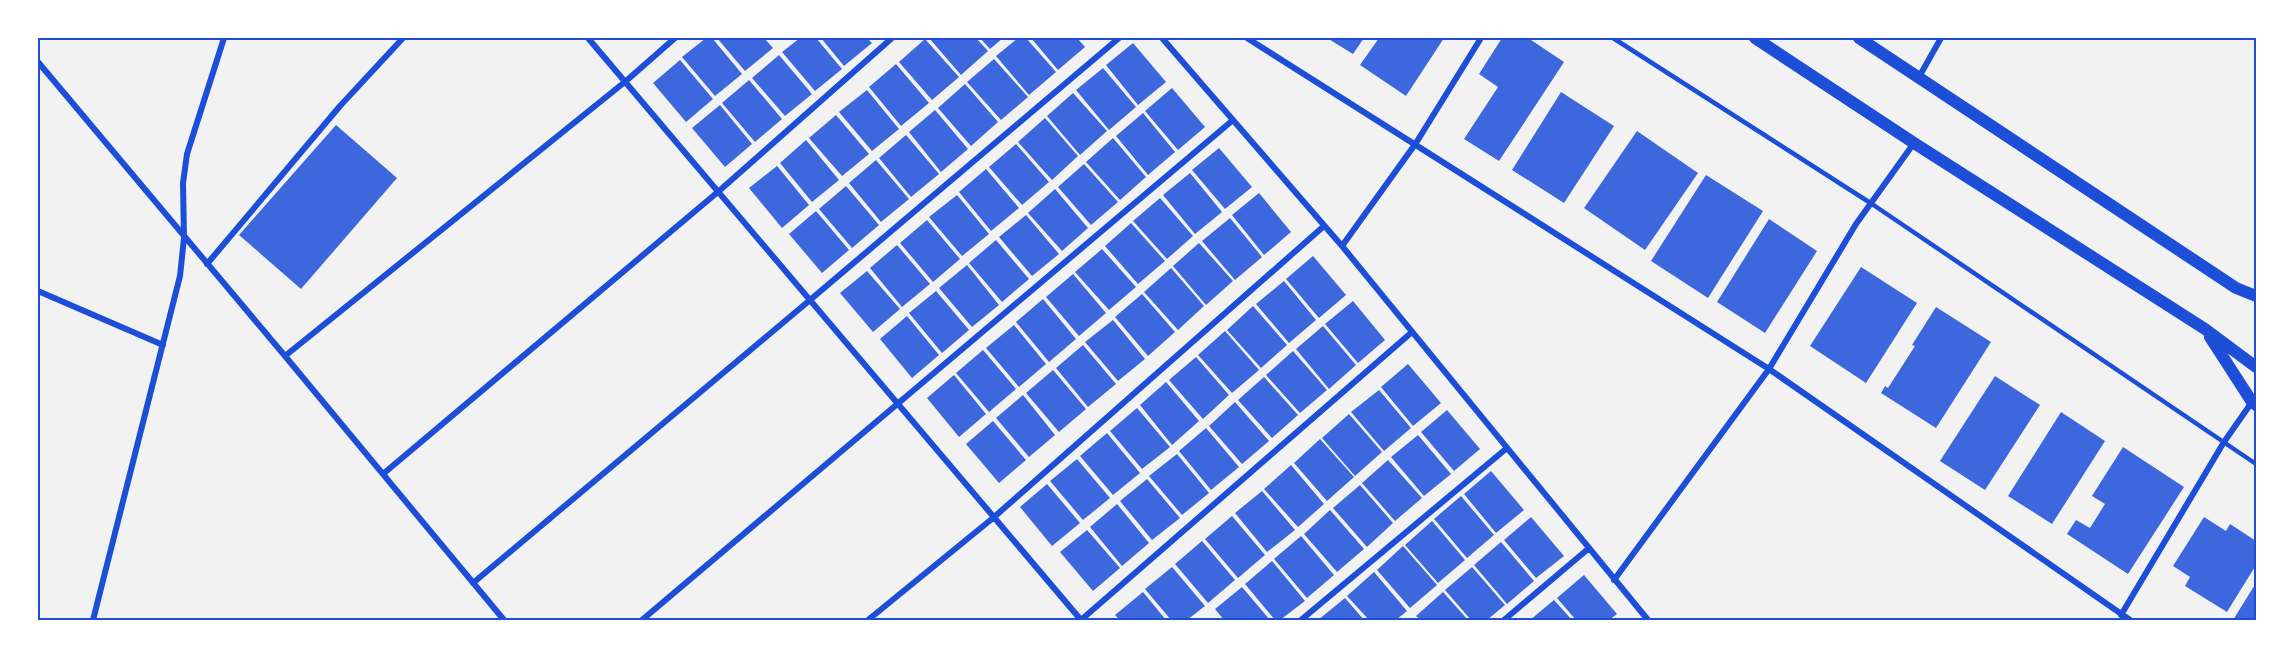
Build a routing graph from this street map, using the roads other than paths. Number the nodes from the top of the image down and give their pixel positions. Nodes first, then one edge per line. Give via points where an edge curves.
1 (224, 38) edge
2 (403, 38) edge
3 (588, 38) edge
4 (675, 38) edge
5 (892, 38) edge
6 (1119, 38) edge
7 (1162, 38) edge
8 (1247, 38) edge
9 (1480, 38) edge
10 (1613, 38) edge
11 (1755, 38) edge
12 (1859, 38) edge
13 (1941, 38) edge
14 (38, 62) edge
15 (44, 69) junction
16 (38, 75) edge
17 (1919, 77) junction
18 (626, 81) junction
19 (1233, 120) junction
20 (1416, 143) junction
21 (1914, 144) junction
22 (719, 191) junction
23 (1872, 204) junction
24 (1324, 226) junction
25 (184, 238) junction
26 (1342, 246) junction
27 (207, 264) junction
28 (2236, 288) junction
29 (38, 291) edge
30 (2256, 296) edge
31 (810, 300) junction
32 (2256, 303) edge
33 (2205, 329) junction
34 (1412, 332) junction
35 (163, 345) junction
36 (285, 356) junction
37 (2256, 367) edge
38 (1769, 369) junction
39 (2254, 403) edge
40 (898, 404) junction
41 (2224, 442) junction
42 (1507, 448) junction
43 (2256, 464) edge
44 (383, 474) junction
45 (993, 518) junction
46 (1588, 549) junction
47 (1614, 580) junction
48 (473, 583) junction
49 (2121, 615) junction
50 (93, 621) edge
51 (504, 621) edge
52 (642, 621) edge
53 (868, 621) edge
54 (1081, 621) edge
55 (1301, 621) edge
56 (1504, 621) edge
57 (1648, 621) edge
58 (2130, 621) edge

1 - 25 street via 187,154
2 - 27 street via 340,106
3 - 18 street
4 - 18 street
5 - 22 street
6 - 31 street
7 - 19 street
8 - 20 street
9 - 20 street
10 - 23 lane
11 - 21 main road
12 - 17 main road
13 - 17 street
14 - 15 street
15 - 16 street
15 - 25 street
17 - 28 main road
18 - 22 street
18 - 36 street
19 - 24 street
19 - 40 street
20 - 26 street
20 - 38 street
21 - 23 street
21 - 33 main road
22 - 31 street
22 - 44 street
23 - 38 street
23 - 41 lane
24 - 26 street
24 - 45 street
25 - 27 street
25 - 35 street via 180,276
26 - 34 street
27 - 36 street
28 - 30 main road
28 - 32 main road
29 - 35 street
31 - 40 street
31 - 48 street
33 - 37 main road
33 - 39 main road
34 - 42 street
34 - 54 street
35 - 50 street
36 - 44 street
38 - 47 street
38 - 49 street
39 - 41 street
40 - 45 street
40 - 52 street
41 - 43 lane
41 - 49 street
42 - 46 street
42 - 55 street
44 - 48 street
45 - 53 street
45 - 54 street
46 - 47 street
46 - 56 street
47 - 57 street
48 - 51 street
49 - 58 street

